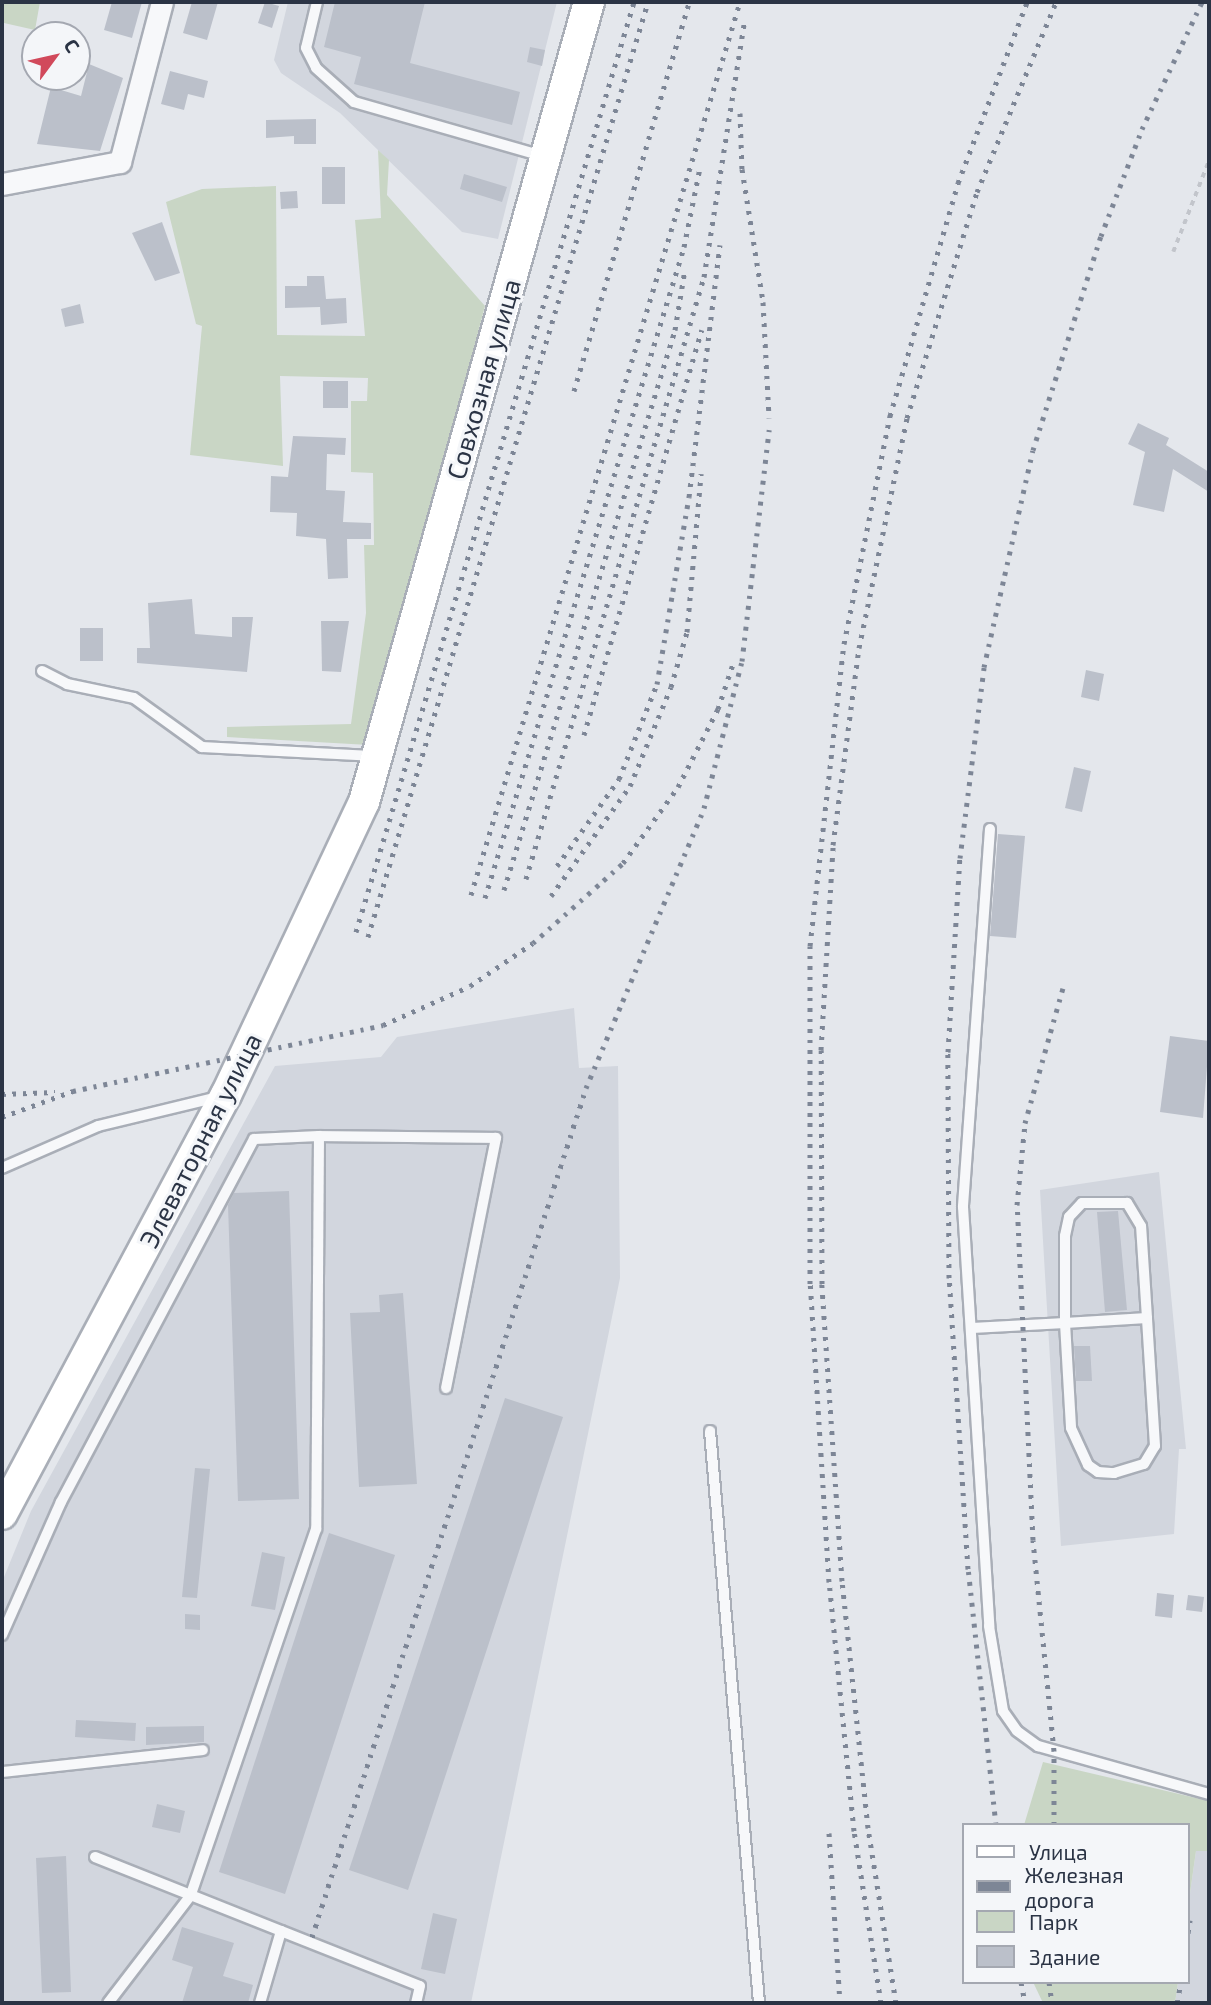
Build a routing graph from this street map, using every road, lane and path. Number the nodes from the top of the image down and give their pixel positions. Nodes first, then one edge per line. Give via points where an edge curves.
1 (162, 2) edge
2 (317, 2) edge
3 (589, 2) edge
4 (545, 156) junction
5 (1209, 160) edge
6 (2, 184) edge
7 (1173, 252) dead end
8 (41, 671) dead end
9 (378, 756) junction
10 (990, 829) dead end
11 (226, 1095) junction
12 (319, 1136) junction
13 (2, 1168) edge
14 (1147, 1318) junction
15 (1065, 1323) junction
16 (972, 1328) junction
17 (446, 1388) dead end
18 (709, 1430) dead end
19 (2, 1514) edge
20 (2, 1636) edge
21 (203, 1750) dead end
22 (2, 1772) edge
23 (1209, 1794) edge
24 (95, 1857) dead end
25 (191, 1895) junction
26 (281, 1931) junction
27 (108, 2003) edge
28 (260, 2003) edge
29 (416, 2003) edge
30 (759, 2003) edge

1 - 6 street via 120,162
2 - 4 lane via 306,48 316,68 354,102
3 - 4 street, Совхозная улица
4 - 9 street, Совхозная улица
5 - 7 path
8 - 9 lane via 66,684 134,698 202,747
9 - 11 street, Элеваторная улица via 364,802
10 - 16 lane via 963,1207
11 - 13 lane via 98,1126
11 - 19 street, Элеваторная улица
12 - 17 lane via 496,1138
12 - 20 lane via 254,1139 61,1502
12 - 25 lane via 316,1529
14 - 15 lane
14 - 15 lane via 1141,1226 1135,1211 1116,1199 1091,1200 1074,1208 1065,1226
14 - 15 lane via 1155,1446 1144,1464 1114,1473 1098,1472 1075,1443
15 - 16 lane
16 - 23 lane via 989,1626 1003,1711 1017,1731 1038,1746
18 - 30 lane
21 - 22 lane
24 - 25 lane
25 - 26 lane
25 - 27 lane
26 - 28 lane
26 - 29 lane via 420,1986

